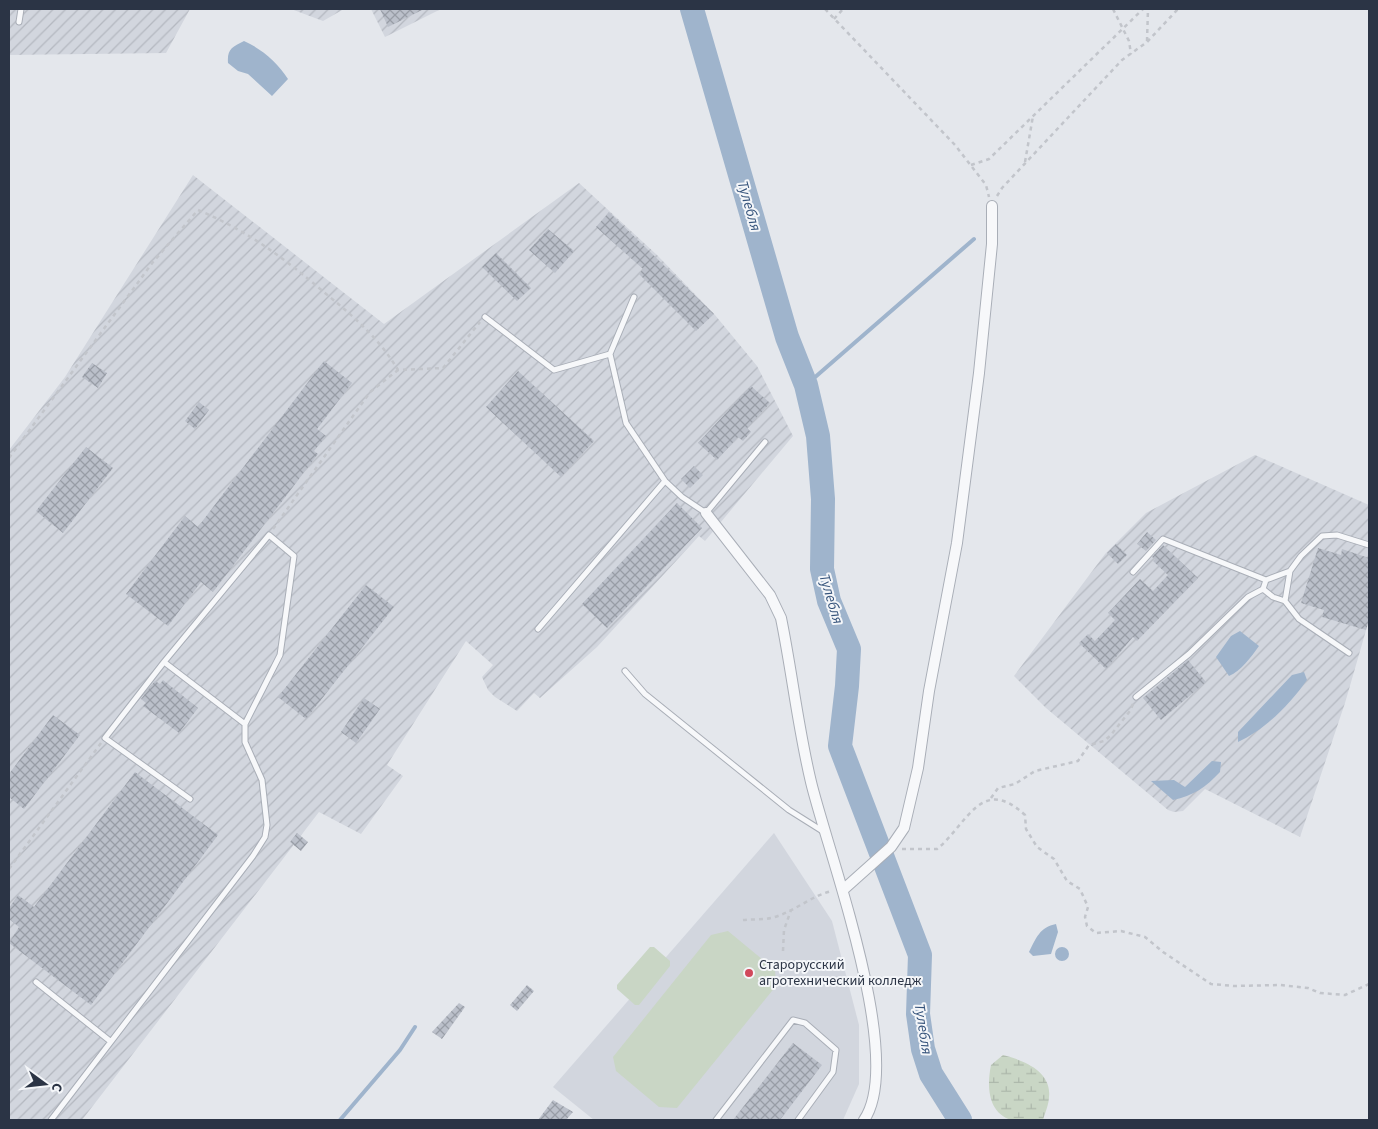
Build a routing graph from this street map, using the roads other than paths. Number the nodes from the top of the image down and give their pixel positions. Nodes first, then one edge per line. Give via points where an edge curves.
1 (20, 9) edge
2 (19, 22) dead end
3 (992, 206) road end
4 (634, 297) dead end
5 (485, 317) road end
6 (610, 354) junction
7 (765, 442) dead end
8 (665, 481) junction
9 (706, 513) junction
10 (1369, 546) edge
11 (1290, 571) junction
12 (1134, 572) dead end
13 (1266, 580) junction
14 (1263, 589) junction
15 (1285, 601) junction
16 (538, 629) dead end
17 (1349, 653) dead end
18 (164, 662) junction
19 (625, 671) dead end
20 (1136, 697) road end
21 (245, 724) junction
22 (190, 799) dead end
23 (825, 832) junction
24 (844, 889) junction
25 (36, 982) dead end
26 (110, 1041) junction
27 (51, 1120) edge
28 (716, 1120) edge
29 (798, 1120) edge
30 (864, 1120) edge

1 - 2 lane
3 - 24 street via 992,244 979,373 956,543 918,768 904,828 891,847
4 - 6 lane
5 - 6 lane via 554,370
6 - 8 lane via 626,423
7 - 9 lane
8 - 9 lane
8 - 16 lane
9 - 23 street via 770,595 781,618 810,781
10 - 11 lane via 1338,535 1322,536
11 - 13 lane
11 - 15 lane
12 - 13 lane via 1163,539
13 - 14 lane
14 - 15 lane
14 - 20 lane via 1248,597 1189,654
15 - 17 lane via 1299,619
18 - 21 lane
18 - 21 lane via 269,535 294,556 280,654
18 - 22 lane via 105,738
19 - 23 lane via 645,694 789,810
21 - 26 lane via 246,742 262,780 267,825 265,837
23 - 24 street
24 - 30 street via 870,999 875,1056 874,1090
25 - 26 lane
26 - 27 lane
28 - 29 lane via 793,1020 805,1023 836,1050 834,1072

